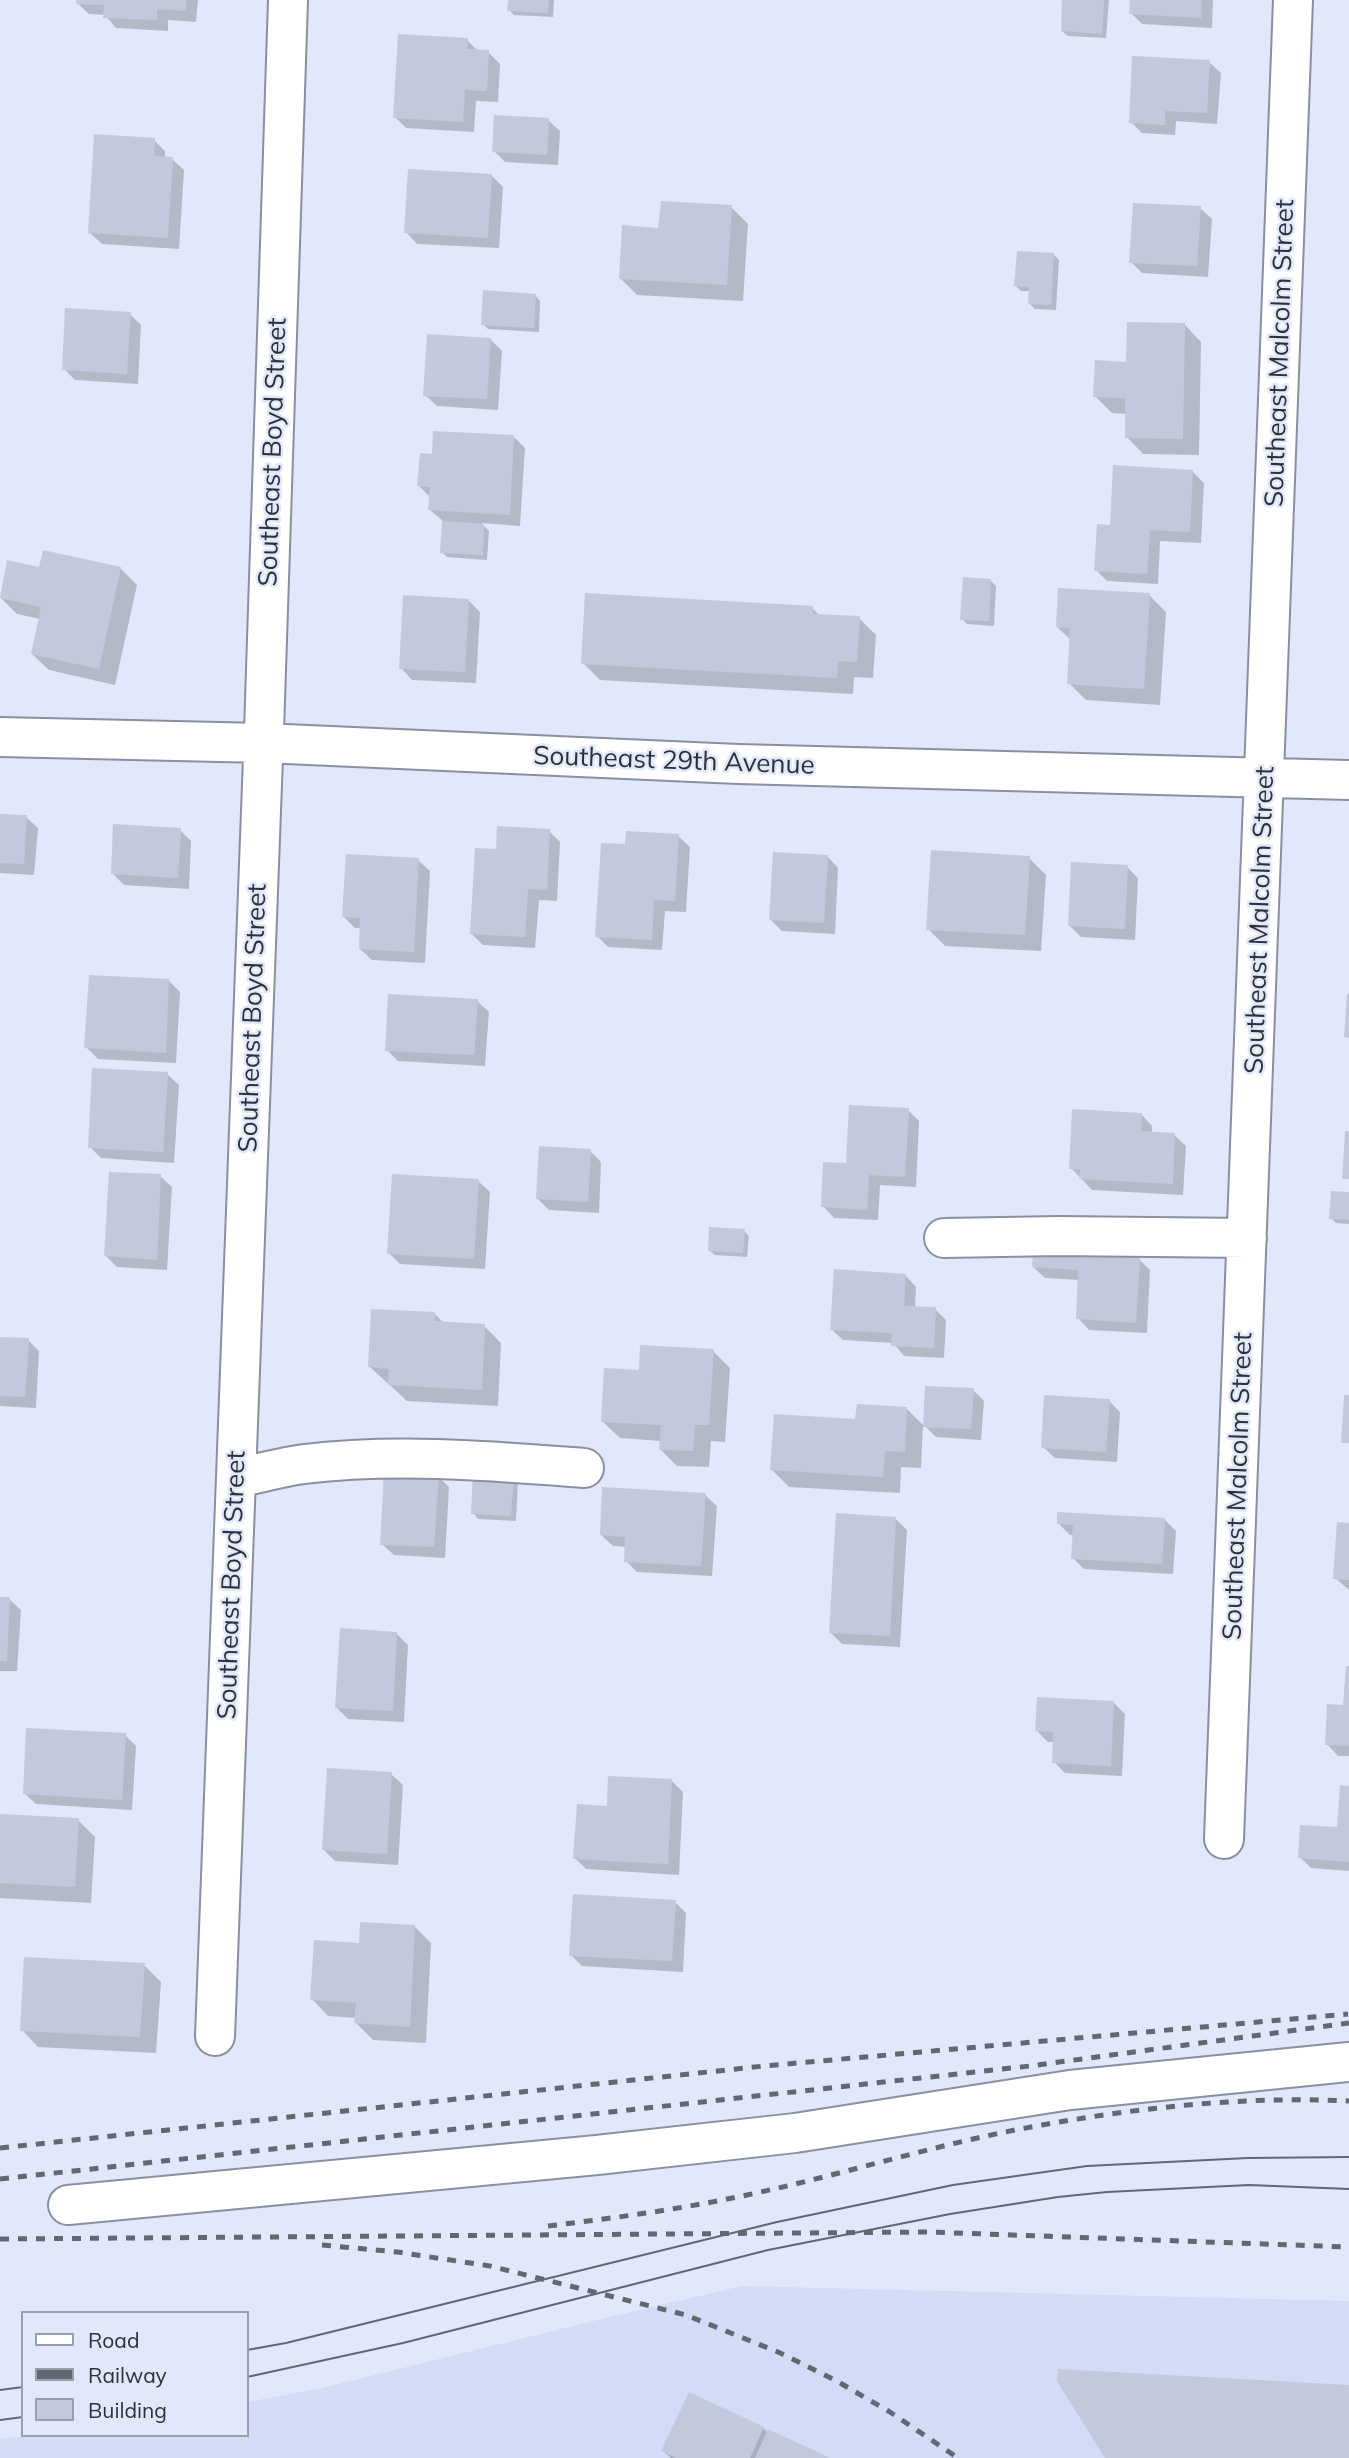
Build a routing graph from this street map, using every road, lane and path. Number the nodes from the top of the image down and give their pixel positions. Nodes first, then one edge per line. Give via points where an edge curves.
1 (288, 0) edge
2 (1293, 0) edge
3 (0, 737) edge
4 (263, 743) junction
5 (1265, 778) junction
6 (1349, 780) edge
7 (943, 1238) dead end
8 (1247, 1238) junction
9 (584, 1468) dead end
10 (236, 1478) junction
11 (1224, 1839) dead end
12 (215, 2036) dead end
13 (1349, 2062) edge
14 (68, 2205) dead end

1 - 4 street, Southeast Boyd Street
2 - 5 street, Southeast Malcolm Street
3 - 4 street, Southeast 29th Avenue
4 - 5 street, Southeast 29th Avenue via 738,764
4 - 10 street, Southeast Boyd Street
5 - 6 street, Southeast 29th Avenue
5 - 8 street, Southeast Malcolm Street
7 - 8 street
8 - 11 street, Southeast Malcolm Street
9 - 10 street via 392,1459 303,1464
10 - 12 street, Southeast Boyd Street
13 - 14 street via 1070,2090 742,2139

